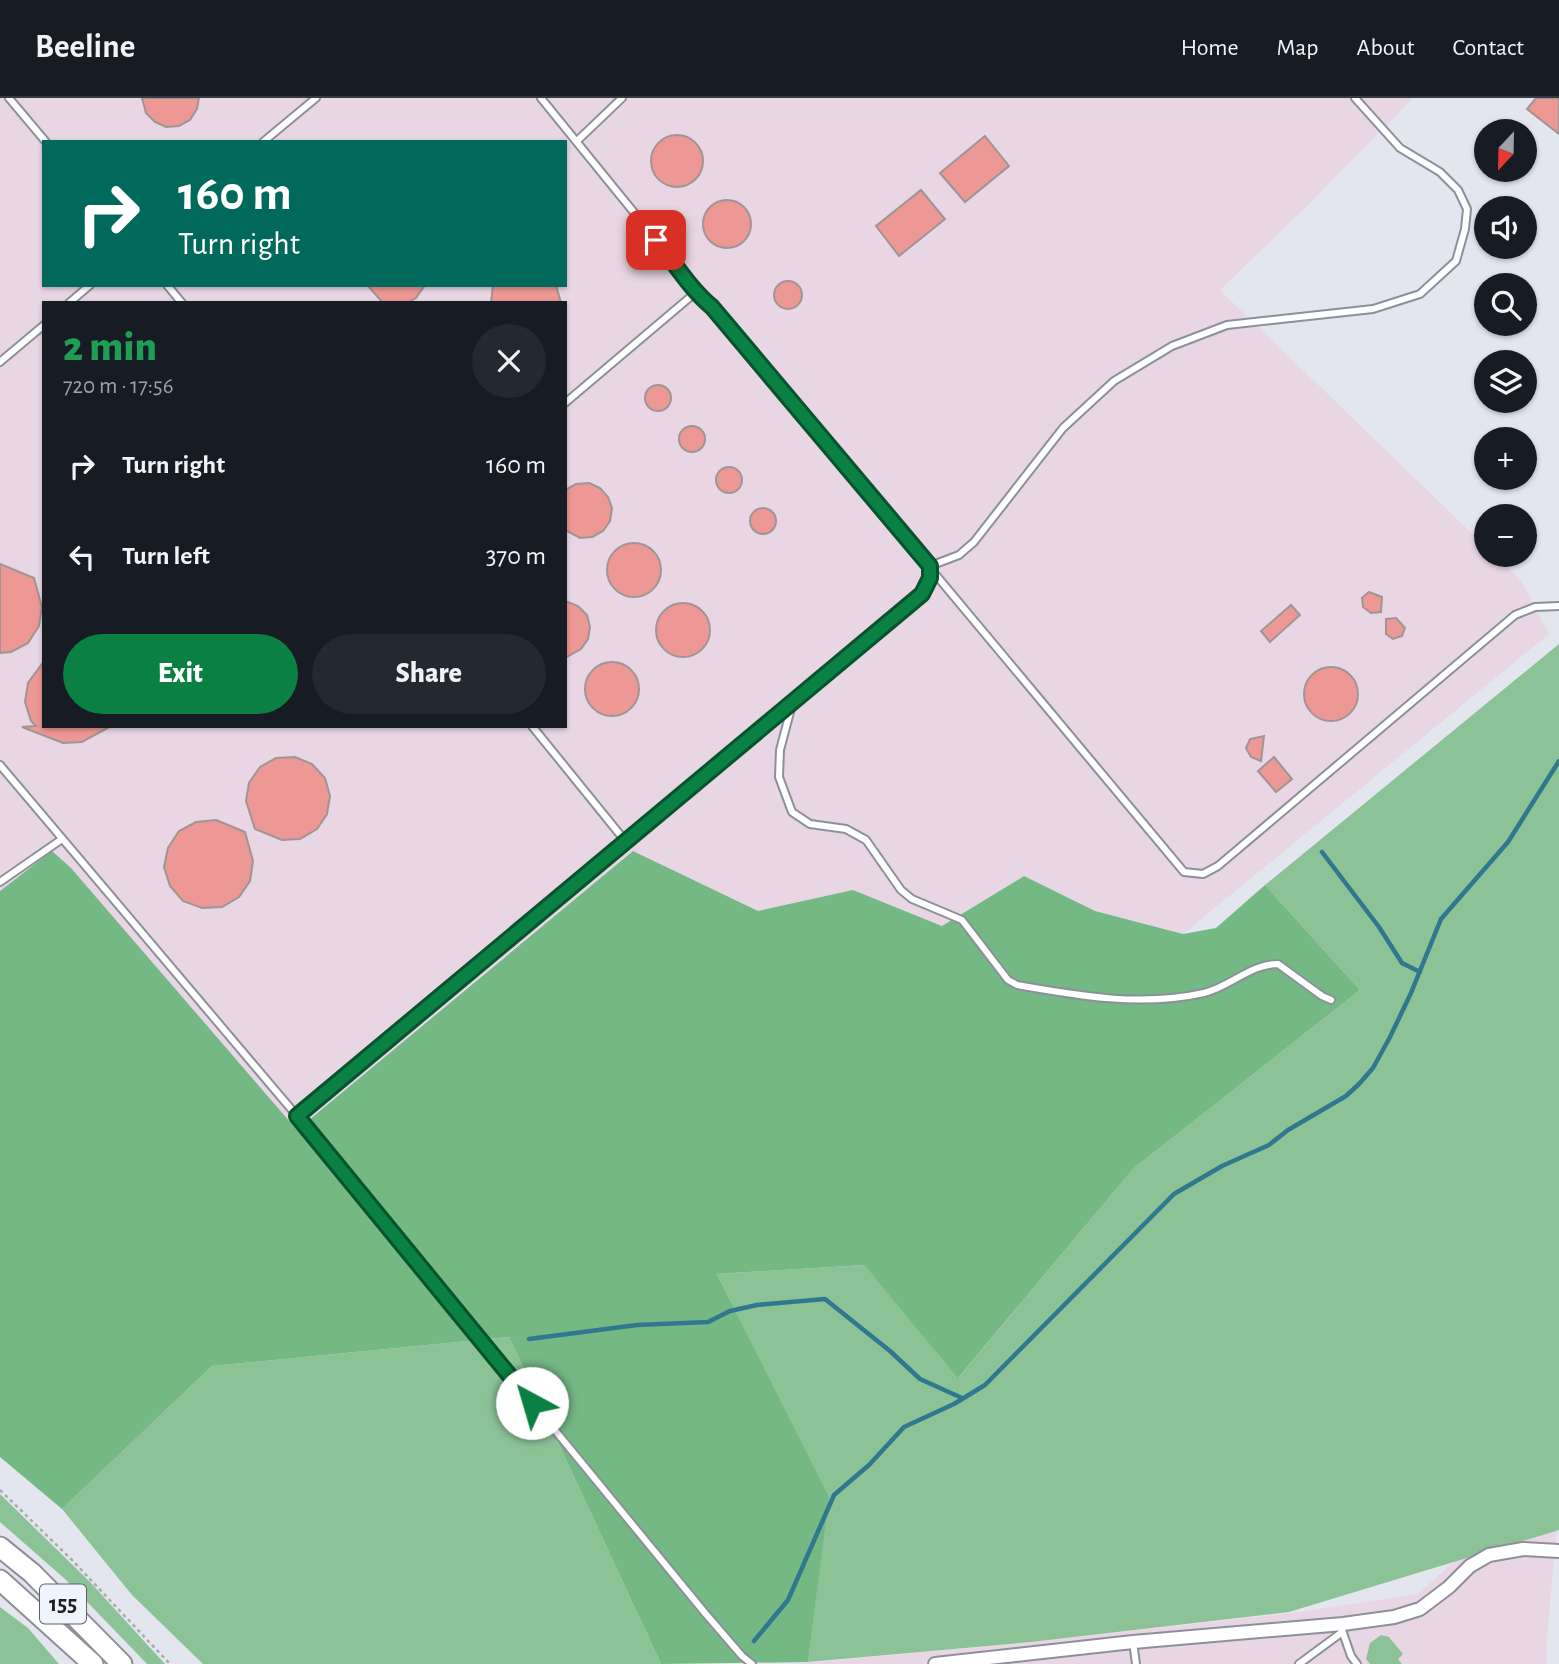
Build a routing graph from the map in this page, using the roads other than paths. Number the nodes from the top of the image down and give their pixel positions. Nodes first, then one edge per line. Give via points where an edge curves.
1 (9, 98) edge
2 (316, 98) edge
3 (541, 98) edge
4 (622, 98) edge
5 (1355, 98) edge
6 (44, 140) edge
7 (265, 140) edge
8 (577, 141) junction
9 (88, 287) edge
10 (169, 287) edge
11 (695, 293) junction
12 (71, 301) edge
13 (180, 301) edge
14 (42, 326) edge
15 (0, 362) edge
16 (567, 401) edge
17 (930, 566) junction
18 (1559, 606) edge
19 (793, 700) junction
20 (533, 728) edge
21 (0, 765) edge
22 (62, 839) junction
23 (626, 842) junction
24 (0, 882) edge
25 (1331, 1000) dead end
26 (297, 1116) junction
27 (0, 1547) edge
28 (1559, 1551) edge
29 (0, 1580) edge
30 (1342, 1629) junction
31 (1133, 1642) junction
32 (93, 1664) edge
33 (122, 1664) edge
34 (752, 1664) edge
35 (935, 1664) edge
36 (1136, 1664) edge
37 (1299, 1664) edge
38 (1357, 1664) edge

1 - 6 lane
2 - 7 lane
3 - 8 lane
4 - 8 lane
5 - 17 lane via 1400,148 1440,172 1458,190 1467,209 1456,261 1420,294 1373,309 1227,326 1172,346 1114,382 1084,408 974,542 960,555
8 - 11 lane
9 - 12 lane
10 - 13 lane
11 - 16 lane
11 - 17 lane via 712,307
14 - 15 lane
17 - 18 lane via 1176,864 1184,872 1203,874 1515,615 1535,607
17 - 19 lane via 922,594
19 - 23 lane
19 - 25 lane via 780,750 779,776 792,812 810,824 856,832 901,890 962,920 1008,980 1125,1001 1160,999 1207,992 1262,965 1278,964
20 - 23 lane
21 - 22 lane
22 - 24 lane
22 - 26 lane
23 - 26 lane
26 - 34 lane via 705,1613
27 - 33 main road, 155
28 - 30 street via 1523,1549 1489,1555 1420,1609
29 - 32 main road, 155
30 - 31 street
30 - 37 lane
30 - 38 lane
31 - 35 street
31 - 36 lane

